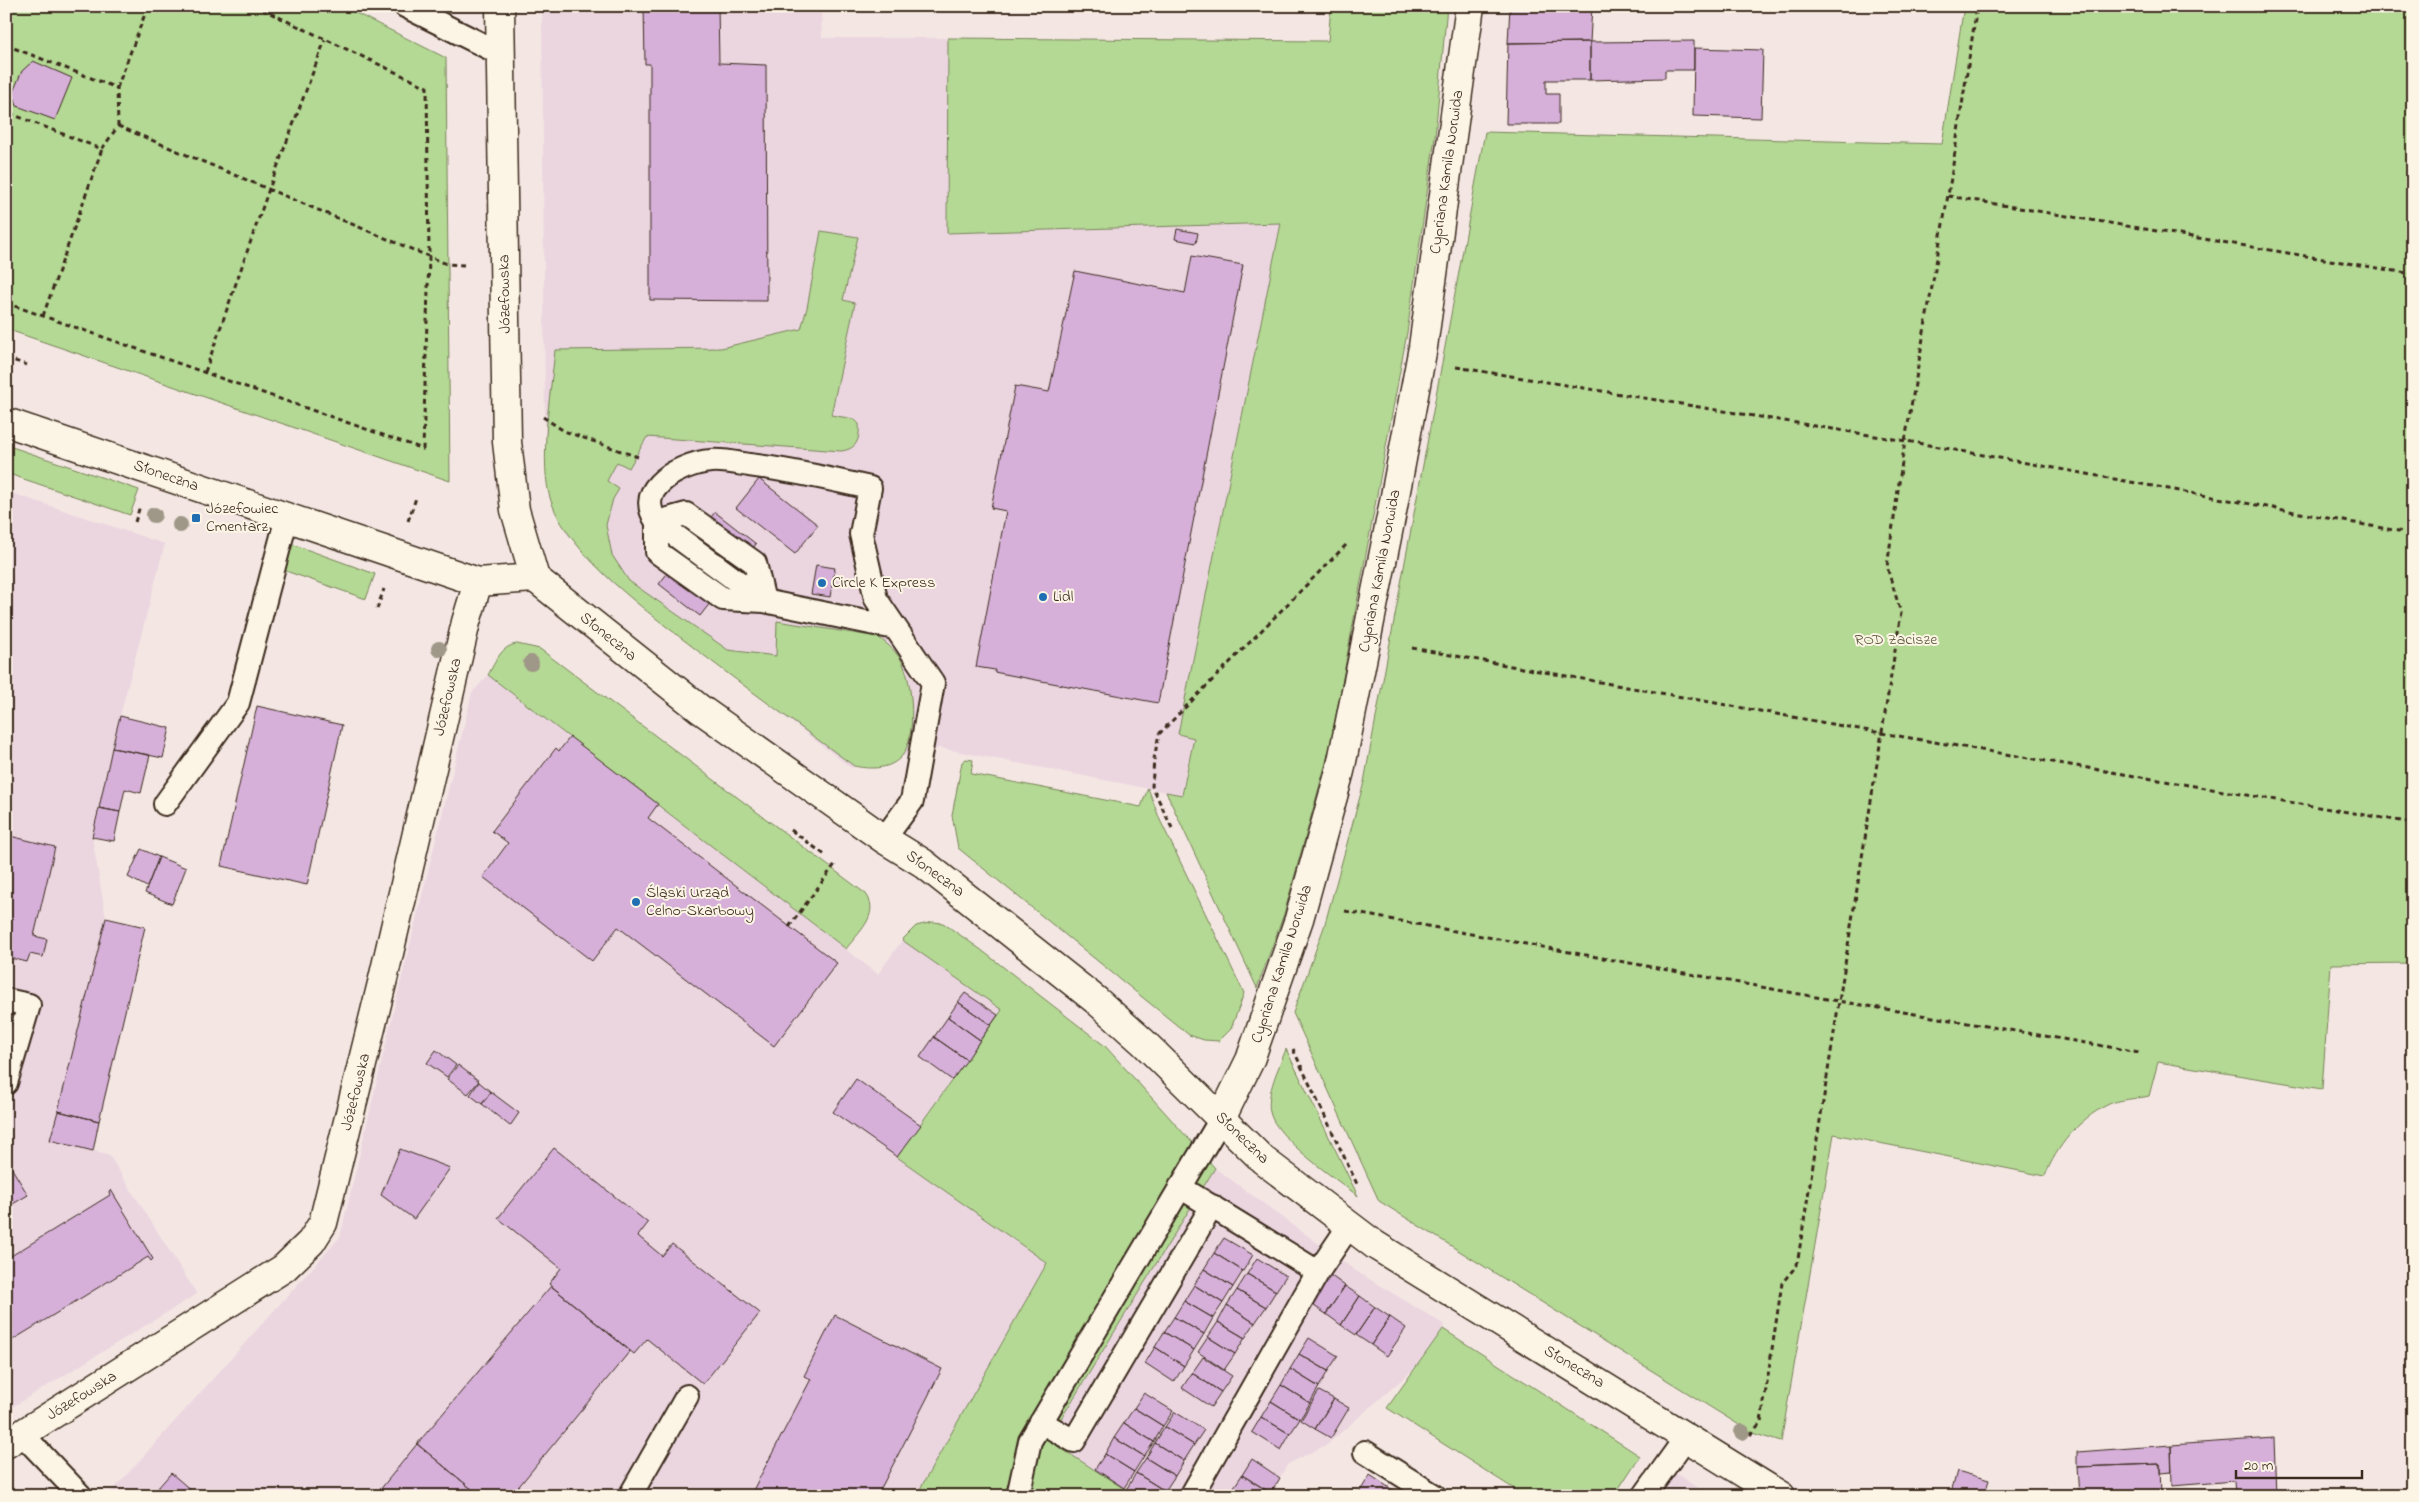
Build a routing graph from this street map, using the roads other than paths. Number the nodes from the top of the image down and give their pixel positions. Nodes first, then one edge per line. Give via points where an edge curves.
1 (405, 6) edge
2 (500, 6) edge
3 (1470, 6) edge
4 (501, 54) junction
5 (6, 422) edge
6 (287, 518) junction
7 (535, 578) junction
8 (478, 582) junction
9 (895, 628) junction
10 (165, 804) dead end
11 (884, 839) junction
12 (6, 1000) edge
13 (6, 1083) edge
14 (1220, 1119) junction
15 (1180, 1187) junction
16 (1212, 1206) junction
17 (1349, 1226) junction
18 (1318, 1272) junction
19 (687, 1396) dead end
20 (1041, 1422) junction
21 (1687, 1436) junction
22 (14, 1439) edge
23 (1365, 1452) dead end
24 (81, 1496) edge
25 (630, 1496) edge
26 (1018, 1496) edge
27 (1191, 1496) edge
28 (1435, 1496) edge
29 (1644, 1496) edge
30 (1781, 1496) edge

1 - 4 lane
2 - 4 street, Józefowska
3 - 14 street, Cypriana Kamila Norwida via 1423,346 1340,771 1299,919 1250,1060
4 - 7 street, Józefowska via 507,442 515,510
5 - 6 street, Słoneczna
6 - 8 street, Słoneczna
6 - 10 lane via 238,703
7 - 8 street, Słoneczna
7 - 11 street, Słoneczna via 700,709
8 - 22 street, Józefowska via 323,1223 310,1242 284,1268
9 - 9 lane via 876,598 861,534 870,488 782,470 713,461 701,462 674,474 654,489 650,512 657,522 764,601
9 - 11 lane via 933,683 912,800
11 - 14 street, Słoneczna via 923,863 1097,1001
12 - 13 lane via 29,1005
14 - 15 lane
14 - 17 street, Słoneczna via 1263,1160
15 - 16 lane
15 - 20 lane
16 - 18 lane
16 - 20 lane via 1074,1441
17 - 18 lane
17 - 21 street, Słoneczna
18 - 27 lane
19 - 25 lane
20 - 26 lane via 1030,1441
21 - 29 lane
21 - 30 street, Słoneczna
22 - 24 lane
23 - 28 lane

